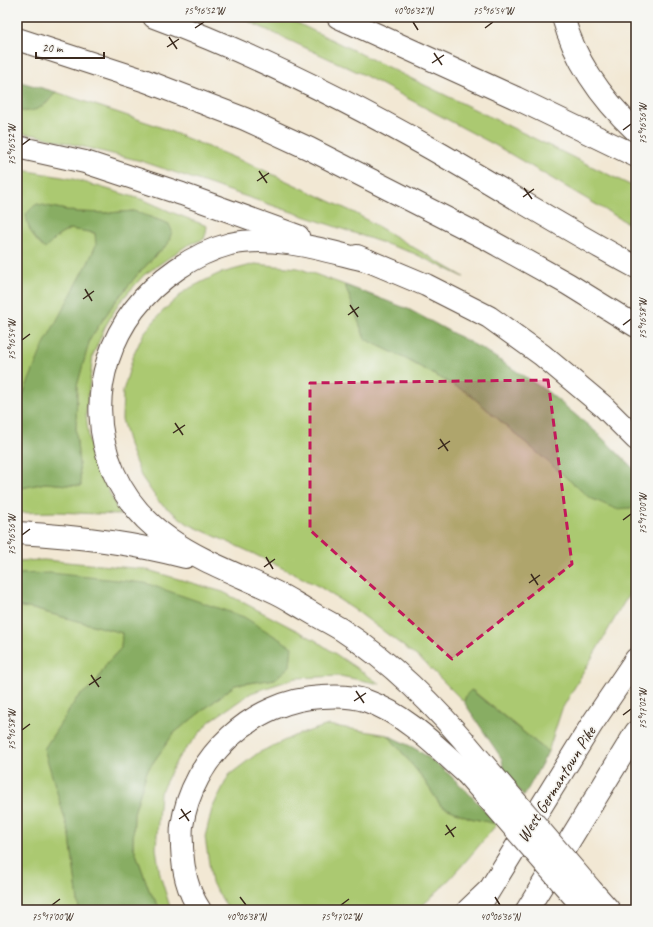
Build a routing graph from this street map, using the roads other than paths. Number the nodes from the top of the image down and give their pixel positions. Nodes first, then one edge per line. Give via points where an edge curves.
1 (154, 17) edge
2 (338, 17) edge
3 (563, 17) edge
4 (17, 39) edge
5 (636, 131) edge
6 (17, 147) edge
7 (636, 156) edge
8 (370, 261) junction
9 (636, 267) edge
10 (636, 326) edge
11 (636, 439) edge
12 (17, 533) edge
13 (217, 566) junction
14 (636, 659) edge
15 (636, 732) edge
16 (474, 768) junction
17 (490, 890) junction
18 (588, 903) edge
19 (200, 910) edge
20 (468, 910) edge
21 (478, 910) edge
22 (527, 910) edge
23 (609, 910) edge

1 - 9 main road via 259,61 366,112
2 - 7 main road
3 - 5 main road via 581,62 598,89
4 - 10 main road via 146,81 245,119 487,239
6 - 8 main road via 84,162
8 - 11 main road via 426,285 489,317 542,355 603,406
8 - 13 main road via 270,241 230,244 205,252 154,287 124,323 114,342 102,385 100,409 102,434 114,474 141,515 161,534
12 - 13 main road via 70,536 121,543 160,550
13 - 16 main road via 278,593 342,630 383,661 444,718
14 - 17 main road, West Germantown Pike via 592,724
15 - 22 main road
16 - 18 main road, bridge
16 - 19 main road via 393,714 367,701 339,696 311,697 285,703 255,717 228,737 206,763 190,795 182,826 182,866 192,898
17 - 20 main road
17 - 21 main road, West Germantown Pike
18 - 23 main road

